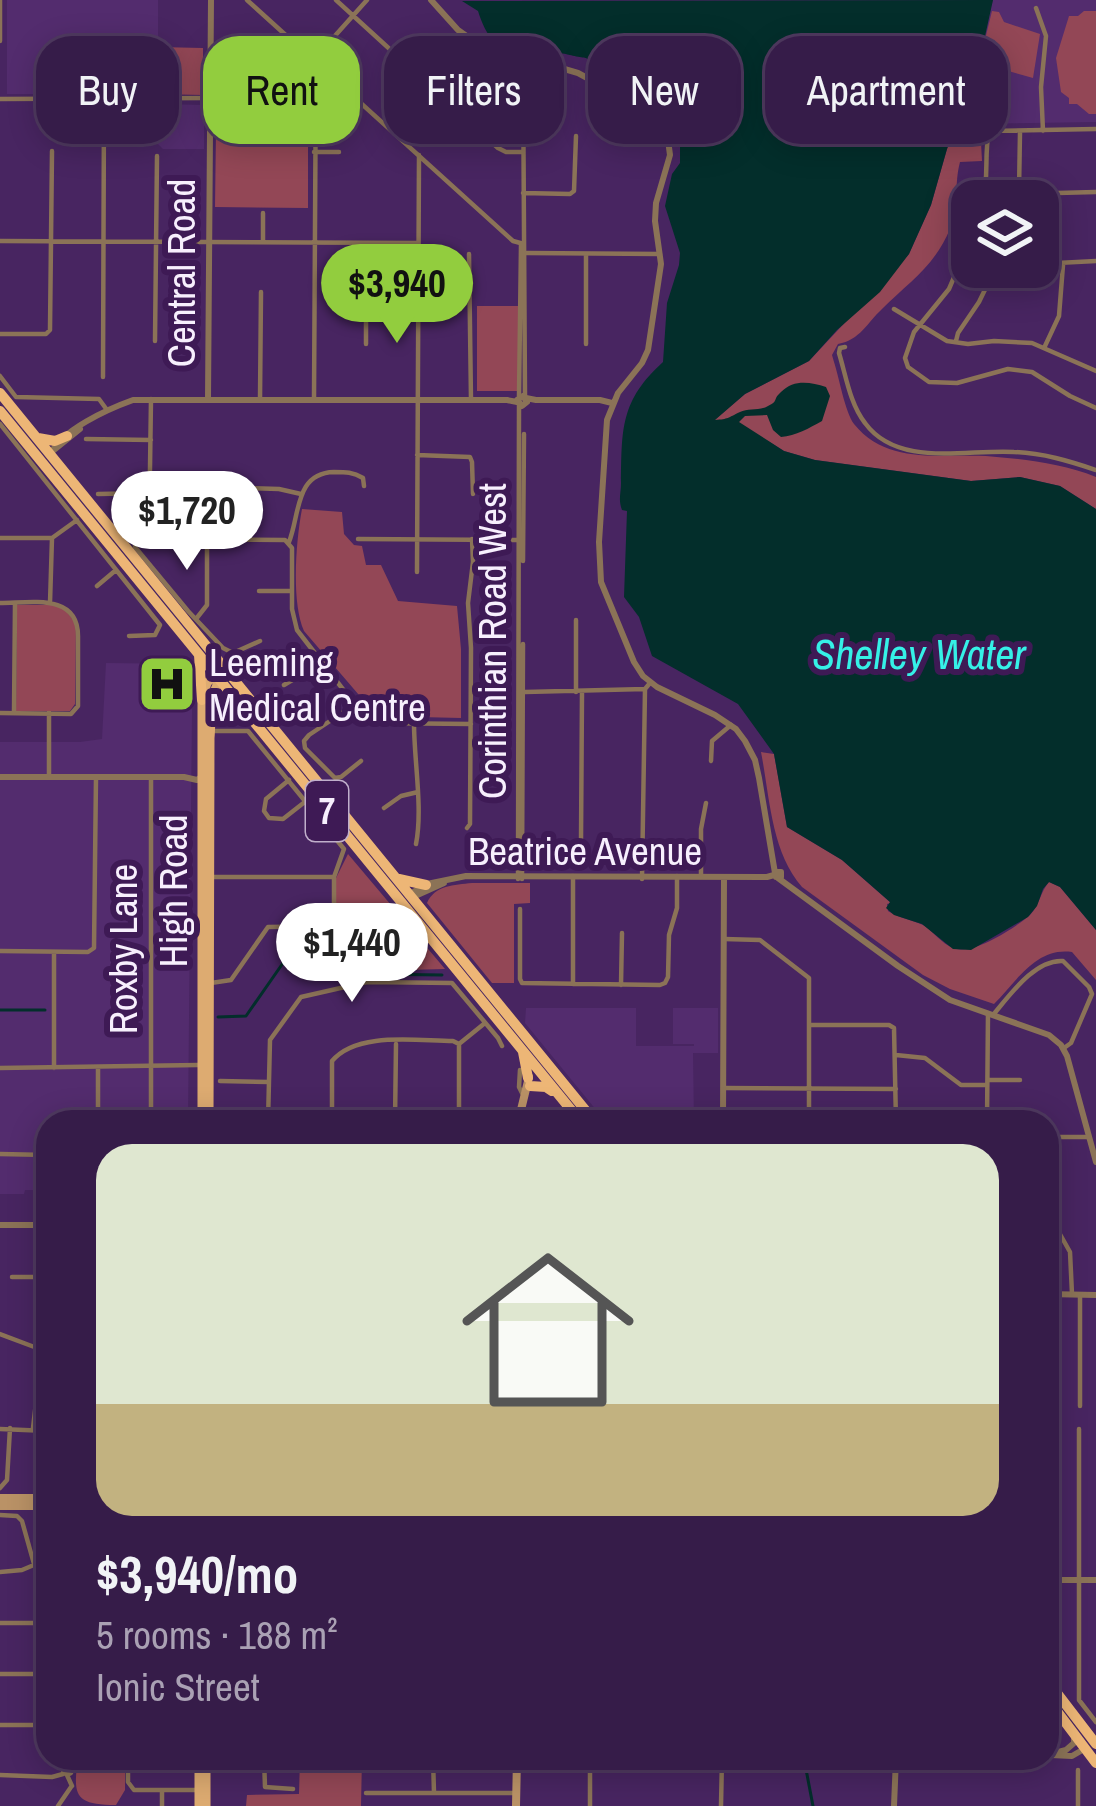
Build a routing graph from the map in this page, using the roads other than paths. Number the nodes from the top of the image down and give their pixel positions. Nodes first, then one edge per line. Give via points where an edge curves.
1 (0, 0) edge
2 (209, 0) edge
3 (248, 0) edge
4 (336, 0) edge
5 (367, 0) edge
6 (431, 0) edge
7 (1036, 8) dead end
8 (0, 9) edge
9 (353, 15) junction
10 (209, 36) edge
11 (288, 36) edge
12 (334, 36) edge
13 (464, 36) edge
14 (0, 41) edge
15 (564, 69) edge
16 (0, 99) edge
17 (36, 99) edge
18 (360, 101) edge
19 (1096, 129) edge
20 (1043, 131) junction
21 (1020, 132) junction
22 (576, 136) dead end
23 (104, 144) edge
24 (209, 144) edge
25 (314, 144) edge
26 (523, 144) edge
27 (52, 151) dead end
28 (314, 152) junction
29 (339, 152) dead end
30 (523, 152) junction
31 (419, 155) junction
32 (157, 156) dead end
33 (988, 180) edge
34 (1019, 180) edge
35 (1096, 192) edge
36 (523, 194) junction
37 (1059, 195) edge
38 (263, 213) dead end
39 (0, 241) edge
40 (51, 241) junction
41 (104, 242) junction
42 (156, 242) junction
43 (208, 242) junction
44 (263, 242) junction
45 (314, 242) junction
46 (366, 243) junction
47 (418, 243) junction
48 (523, 244) junction
49 (523, 253) junction
50 (470, 254) dead end
51 (586, 254) junction
52 (662, 254) junction
53 (1096, 261) edge
54 (1059, 265) edge
55 (1063, 265) junction
56 (951, 284) edge
57 (986, 288) edge
58 (261, 292) dead end
59 (894, 309) dead end
60 (919, 325) junction
61 (0, 334) edge
62 (155, 341) dead end
63 (956, 343) junction
64 (366, 344) dead end
65 (586, 344) dead end
66 (1045, 347) junction
67 (844, 368) dead end
68 (1096, 371) edge
69 (0, 376) edge
70 (103, 377) dead end
71 (0, 393) edge
72 (151, 399) junction
73 (208, 399) junction
74 (260, 399) junction
75 (314, 400) junction
76 (417, 400) junction
77 (471, 400) junction
78 (522, 401) junction
79 (612, 403) junction
80 (1096, 408) edge
81 (107, 410) junction
82 (0, 411) edge
83 (0, 424) edge
84 (35, 436) junction
85 (68, 438) junction
86 (86, 439) dead end
87 (151, 440) junction
88 (35, 453) junction
89 (417, 455) junction
90 (54, 464) junction
91 (1096, 470) edge
92 (364, 486) dead end
93 (240, 488) dead end
94 (98, 494) dead end
95 (150, 494) junction
96 (301, 494) junction
97 (472, 494) dead end
98 (76, 520) junction
99 (0, 538) edge
100 (52, 538) junction
101 (149, 538) junction
102 (207, 538) junction
103 (358, 538) dead end
104 (417, 539) junction
105 (472, 539) junction
106 (522, 540) junction
107 (289, 542) junction
108 (116, 570) junction
109 (417, 572) dead end
110 (97, 586) dead end
111 (259, 591) dead end
112 (292, 591) junction
113 (0, 603) edge
114 (15, 603) junction
115 (50, 603) junction
116 (195, 619) junction
117 (576, 620) dead end
118 (129, 636) dead end
119 (260, 641) dead end
120 (199, 655) junction
121 (321, 663) junction
122 (221, 673) junction
123 (284, 685) dead end
124 (647, 686) junction
125 (521, 692) junction
126 (579, 692) junction
127 (236, 700) junction
128 (207, 704) junction
129 (354, 705) junction
130 (14, 712) junction
131 (0, 713) edge
132 (49, 713) junction
133 (414, 723) junction
134 (471, 724) junction
135 (731, 725) junction
136 (211, 731) junction
137 (361, 761) dead end
138 (711, 761) dead end
139 (203, 776) junction
140 (0, 777) edge
141 (49, 777) junction
142 (96, 777) junction
143 (151, 777) junction
144 (289, 780) junction
145 (418, 792) junction
146 (306, 801) junction
147 (706, 803) dead end
148 (384, 808) dead end
149 (467, 828) dead end
150 (581, 842) dead end
151 (416, 844) dead end
152 (778, 875) junction
153 (206, 877) junction
154 (334, 877) junction
155 (520, 877) junction
156 (573, 877) junction
157 (396, 878) junction
158 (642, 878) junction
159 (677, 878) junction
160 (700, 878) junction
161 (724, 878) junction
162 (427, 887) junction
163 (409, 901) junction
164 (520, 909) dead end
165 (622, 933) dead end
166 (724, 939) junction
167 (0, 952) edge
168 (54, 952) junction
169 (209, 983) junction
170 (573, 985) junction
171 (621, 985) junction
172 (990, 1014) junction
173 (485, 1022) junction
174 (810, 1025) junction
175 (396, 1041) junction
176 (459, 1044) junction
177 (502, 1046) dead end
178 (1064, 1048) junction
179 (896, 1055) junction
180 (150, 1066) junction
181 (0, 1067) edge
182 (205, 1067) junction
183 (54, 1068) junction
184 (98, 1068) junction
185 (533, 1074) junction
186 (1020, 1080) dead end
187 (220, 1082) dead end
188 (269, 1082) junction
189 (987, 1082) junction
190 (723, 1088) junction
191 (810, 1088) junction
192 (896, 1089) junction
193 (98, 1110) edge
194 (151, 1110) edge
195 (205, 1110) edge
196 (268, 1110) edge
197 (332, 1110) edge
198 (395, 1110) edge
199 (459, 1110) edge
200 (522, 1110) edge
201 (570, 1110) edge
202 (580, 1110) edge
203 (723, 1110) edge
204 (809, 1110) edge
205 (896, 1110) edge
206 (987, 1110) edge
207 (1059, 1137) edge
208 (1089, 1137) junction
209 (0, 1154) edge
210 (36, 1155) edge
211 (1096, 1162) edge
212 (0, 1225) edge
213 (36, 1225) edge
214 (1059, 1232) edge
215 (12, 1277) dead end
216 (36, 1277) edge
217 (1059, 1294) edge
218 (1076, 1295) junction
219 (1096, 1295) edge
220 (0, 1334) edge
221 (36, 1348) edge
222 (36, 1402) edge
223 (1080, 1406) dead end
224 (10, 1428) junction
225 (33, 1428) junction
226 (0, 1429) edge
227 (36, 1429) edge
228 (1079, 1429) dead end
229 (0, 1488) edge
230 (36, 1503) edge
231 (0, 1506) edge
232 (34, 1564) joint
233 (0, 1572) edge
234 (1059, 1580) edge
235 (1079, 1580) junction
236 (1096, 1580) edge
237 (0, 1623) edge
238 (36, 1623) edge
239 (0, 1674) edge
240 (36, 1674) edge
241 (1059, 1692) edge
242 (1059, 1713) edge
243 (0, 1725) edge
244 (36, 1725) edge
245 (1091, 1725) edge
246 (1070, 1726) junction
247 (1087, 1748) edge
248 (1059, 1751) edge
249 (1096, 1764) edge
250 (60, 1770) edge
251 (68, 1770) edge
252 (129, 1770) edge
253 (202, 1770) edge
254 (265, 1770) edge
255 (433, 1770) edge
256 (517, 1770) edge
257 (590, 1770) edge
258 (722, 1770) edge
259 (893, 1770) edge
260 (1078, 1770) dead end
261 (0, 1775) edge
262 (293, 1789) dead end
263 (162, 1790) junction
264 (202, 1790) junction
265 (366, 1792) dead end
266 (434, 1793) junction
267 (517, 1793) junction
268 (58, 1806) edge
269 (162, 1806) edge
270 (202, 1806) edge
271 (516, 1806) edge
272 (590, 1806) edge
273 (721, 1806) edge
274 (894, 1806) edge
275 (1078, 1806) edge

1 - 8 street
2 - 10 street, Central Road
3 - 11 street
4 - 9 street
5 - 9 street
6 - 13 street
7 - 20 street via 1046,36
8 - 14 street
9 - 12 street
9 - 30 street via 498,148
15 - 52 street via 661,125 670,155 655,208
16 - 17 street
18 - 31 street
19 - 20 street
20 - 21 street
21 - 33 street via 989,131
21 - 34 street
22 - 36 street via 574,191
23 - 41 street
24 - 43 street, Central Road
25 - 28 street
26 - 30 street, Corinthian Road West
27 - 40 street
28 - 29 street
28 - 45 street
30 - 36 street, Corinthian Road West
31 - 47 street
31 - 48 street
32 - 42 street
35 - 37 street
36 - 48 street, Corinthian Road West
38 - 44 street
39 - 40 street
40 - 41 street
40 - 61 street via 50,330
41 - 42 street
41 - 70 street
42 - 43 street
42 - 62 street
43 - 44 street
43 - 73 street, Central Road
44 - 45 street
45 - 46 street
45 - 75 street
46 - 47 street
46 - 64 street
47 - 76 street
48 - 49 street, Corinthian Road West
49 - 51 street
49 - 78 street, Corinthian Road West
50 - 77 street
51 - 52 street
51 - 65 street
52 - 79 street via 648,350
53 - 55 street
54 - 55 street
55 - 66 street via 1059,316
56 - 60 street
57 - 63 street
58 - 74 street
59 - 60 street
60 - 63 street
60 - 80 street via 905,359 928,382 1034,372
63 - 66 street
66 - 68 street
67 - 91 street via 862,420 892,445 1018,452
69 - 81 street via 23,398 98,399
71 - 84 highway, 7
72 - 73 street
72 - 81 street
72 - 87 street
73 - 74 street
74 - 75 street
75 - 76 street
76 - 77 street
76 - 89 street
77 - 78 street
78 - 79 street
78 - 106 street, Corinthian Road West
79 - 124 street via 599,573
81 - 85 street
82 - 88 highway, 7
83 - 98 street
84 - 85 highway
84 - 90 highway, 7
85 - 90 highway
86 - 87 street
87 - 95 street
88 - 90 highway, 7
88 - 90 street
89 - 97 street via 470,457
89 - 104 street
90 - 120 highway, 7
90 - 122 highway, 7
92 - 96 street via 359,474 328,472
93 - 96 street
94 - 95 street
95 - 101 street
96 - 107 street
98 - 100 street
98 - 108 street
99 - 100 street
100 - 115 street
101 - 102 street
101 - 116 street via 134,544
102 - 107 street
102 - 116 street via 207,605
103 - 104 street
104 - 105 street
104 - 109 street
105 - 106 street
105 - 134 street
106 - 125 street, Corinthian Road West
107 - 112 street
108 - 110 street
108 - 118 street via 160,626 154,635
111 - 112 street
112 - 121 street via 295,625
113 - 114 street
114 - 115 street
114 - 130 street
115 - 132 street via 78,624 78,706 71,714
116 - 119 street via 230,653
117 - 126 street
120 - 122 highway, 7
120 - 128 highway
121 - 123 street
121 - 129 street
122 - 127 highway, 7
122 - 128 main road, High Road via 207,683
122 - 157 highway, 7
124 - 126 street
124 - 135 street
124 - 158 street
125 - 126 street
125 - 155 street, Corinthian Road West
126 - 150 street
127 - 128 highway
127 - 163 highway, 7
128 - 136 main road, High Road
128 - 139 main road, High Road
129 - 133 street via 371,723
129 - 137 street via 304,744 334,778
130 - 131 street
130 - 132 street
132 - 141 street
133 - 134 street
133 - 145 street
134 - 149 street
135 - 138 street via 712,741
135 - 152 street via 755,760
136 - 139 main road, High Road
136 - 144 street via 246,730
139 - 143 street
139 - 153 main road, High Road
139 - 153 main road, High Road
140 - 141 street
141 - 142 street
142 - 143 street
142 - 168 street via 95,945
143 - 180 street, Roxby Lane
144 - 146 street
144 - 146 street via 266,799 264,812 284,819
145 - 148 street
145 - 151 street
146 - 154 street via 344,849
147 - 160 street
152 - 161 street, Beatrice Avenue
152 - 172 street via 915,979
153 - 154 street
153 - 169 main road, High Road
153 - 182 main road, High Road
154 - 169 street via 334,926 268,927 231,980
155 - 156 street, Beatrice Avenue
155 - 162 street, Beatrice Avenue
156 - 158 street, Beatrice Avenue
156 - 170 street
157 - 162 highway
157 - 163 highway, 7
158 - 159 street, Beatrice Avenue
159 - 160 street, Beatrice Avenue
159 - 171 street via 665,983
160 - 161 street, Beatrice Avenue
161 - 166 street
162 - 163 highway
163 - 185 highway, 7
163 - 185 highway, 7
164 - 170 street via 520,979
165 - 171 street
166 - 174 street via 760,940 808,976
166 - 190 street
167 - 168 street
168 - 183 street
169 - 182 main road, High Road
170 - 171 street
172 - 178 street
172 - 178 street via 1040,967 1063,962 1092,994
172 - 189 street
173 - 176 street
173 - 177 street
173 - 188 street via 447,982 363,982 306,994 270,1040
174 - 179 street via 889,1025
174 - 191 street
175 - 176 street
175 - 197 street via 371,1041 333,1058
175 - 198 street
176 - 199 street
178 - 208 street
179 - 189 street via 926,1058 961,1085
179 - 192 street
180 - 182 street
180 - 184 street
180 - 194 street, Roxby Lane
181 - 183 street
182 - 195 main road, High Road
183 - 184 street
184 - 193 street
185 - 200 main road
185 - 201 highway
185 - 202 highway, 7
186 - 189 street
187 - 188 street
188 - 196 street
189 - 206 street
190 - 191 street
190 - 203 street
191 - 192 street
191 - 204 street
192 - 205 street
207 - 208 street
208 - 211 street
209 - 210 street
212 - 213 street
214 - 218 street
215 - 216 street
217 - 218 street
218 - 219 street
218 - 223 street
220 - 221 street
222 - 225 street
224 - 225 street
224 - 226 street
224 - 229 street
225 - 227 street
228 - 235 street
230 - 231 main road
231 - 232 street via 22,1521
232 - 233 street
234 - 235 street
235 - 236 street
235 - 245 street via 1079,1700
237 - 238 street
239 - 240 street
241 - 245 highway
242 - 246 highway
243 - 244 street
245 - 247 highway
246 - 247 highway
246 - 248 street via 1073,1746
247 - 249 highway
250 - 261 street
251 - 268 street via 72,1786
252 - 263 street via 130,1787
253 - 264 main road
254 - 262 street via 266,1787
255 - 266 street
256 - 267 main road
257 - 272 street
258 - 273 street
259 - 274 street
260 - 275 street
263 - 264 street
263 - 269 street
264 - 270 main road
265 - 266 street
266 - 267 street
267 - 271 main road

